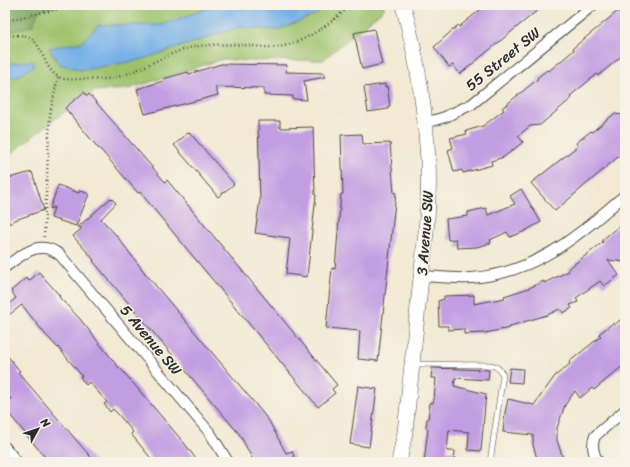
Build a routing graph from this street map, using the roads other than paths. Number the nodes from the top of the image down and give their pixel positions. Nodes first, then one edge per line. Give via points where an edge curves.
1 (403, 5) edge
2 (593, 5) edge
3 (425, 123) junction
4 (625, 195) edge
5 (5, 267) edge
6 (422, 276) junction
7 (412, 364) junction
8 (625, 410) edge
9 (5, 448) edge
10 (17, 462) edge
11 (228, 462) edge
12 (399, 462) edge
13 (490, 462) edge
14 (598, 462) edge

1 - 3 street, 3 Avenue SW via 416,58
2 - 3 street, 55 Street SW via 472,104
3 - 6 street, 3 Avenue SW via 428,192
4 - 6 street via 579,234 534,262 482,277
5 - 11 street, 5 Avenue SW via 33,249 50,248 60,255 210,433
6 - 7 street, 3 Avenue SW
7 - 12 street, 3 Avenue SW via 405,432
7 - 13 lane via 490,364 500,369 503,375
8 - 14 street via 595,436 593,450
9 - 10 street

